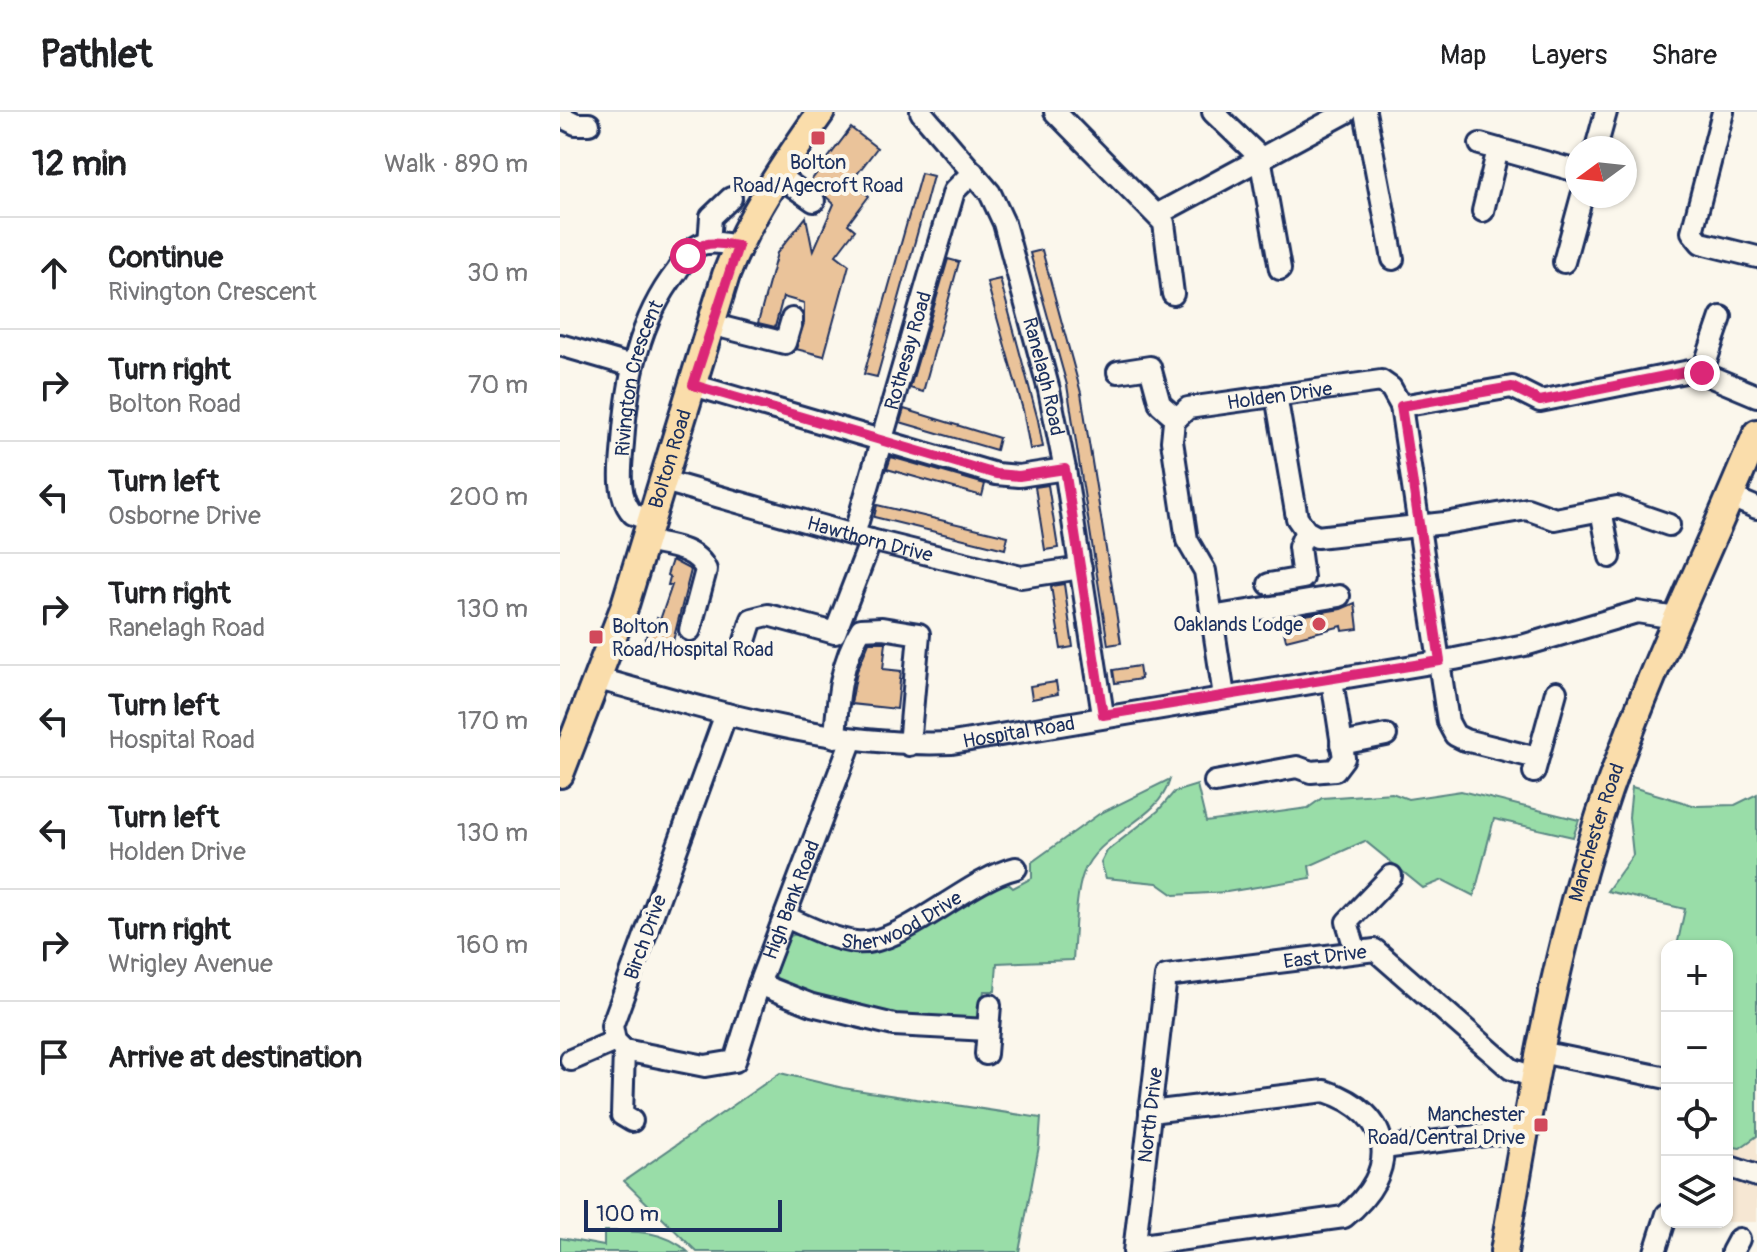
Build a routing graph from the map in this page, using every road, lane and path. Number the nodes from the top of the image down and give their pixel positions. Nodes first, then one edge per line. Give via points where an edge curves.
1 (821, 112) edge
2 (921, 112) edge
3 (1055, 112) edge
4 (1213, 112) edge
5 (1347, 112) edge
6 (1365, 112) edge
7 (1606, 112) edge
8 (1723, 112) edge
9 (560, 116) edge
10 (589, 124) dead end
11 (1599, 136) edge
12 (1260, 157) junction
13 (1565, 168) edge
14 (973, 172) junction
15 (777, 175) junction
16 (731, 198) dead end
17 (814, 201) dead end
18 (1579, 208) edge
19 (1483, 211) dead end
20 (1158, 214) junction
21 (709, 243) junction
22 (738, 246) junction
23 (1757, 257) edge
24 (1393, 259) dead end
25 (1564, 262) dead end
26 (1280, 269) dead end
27 (1173, 294) dead end
28 (1721, 317) dead end
29 (792, 319) dead end
30 (710, 324) junction
31 (560, 345) edge
32 (632, 366) junction
33 (1118, 372) dead end
34 (1702, 373) junction
35 (693, 385) junction
36 (1276, 395) junction
37 (1757, 396) edge
38 (1401, 406) junction
39 (1176, 418) junction
40 (1757, 433) edge
41 (881, 440) junction
42 (1065, 469) junction
43 (664, 481) junction
44 (1731, 497) junction
45 (1757, 508) edge
46 (1601, 510) junction
47 (1669, 525) dead end
48 (1420, 526) junction
49 (648, 531) junction
50 (1306, 531) junction
51 (863, 537) junction
52 (1610, 557) dead end
53 (1081, 568) junction
54 (1269, 584) dead end
55 (1339, 596) dead end
56 (1211, 617) junction
57 (1676, 618) junction
58 (690, 630) dead end
59 (744, 644) dead end
60 (1440, 661) junction
61 (599, 679) junction
62 (1332, 680) junction
63 (1556, 692) dead end
64 (1224, 696) junction
65 (726, 714) junction
66 (1103, 715) junction
67 (569, 727) edge
68 (1386, 735) dead end
69 (843, 738) junction
70 (1341, 744) junction
71 (909, 745) junction
72 (560, 774) edge
73 (1215, 782) dead end
74 (1016, 868) dead end
75 (1391, 876) dead end
76 (785, 917) junction
77 (1356, 952) junction
78 (1166, 976) joint
79 (759, 984) junction
80 (990, 1005) dead end
81 (988, 1030) junction
82 (619, 1045) junction
83 (1540, 1052) junction
84 (986, 1054) dead end
85 (571, 1060) dead end
86 (1661, 1077) edge
87 (1535, 1078) junction
88 (1150, 1112) junction
89 (632, 1121) dead end
90 (1525, 1130) junction
91 (1383, 1148) junction
92 (1733, 1168) edge
93 (1757, 1176) edge
94 (1663, 1228) edge
95 (1134, 1249) edge
96 (1504, 1252) edge
97 (1655, 1252) edge

1 - 15 main road, Bolton Road
2 - 14 street, Ranelagh Road
3 - 20 street
4 - 12 street
5 - 12 street
6 - 24 street
7 - 11 street
8 - 23 street via 1692,232 1701,243
9 - 10 street
12 - 20 street
12 - 26 street
13 - 19 street via 1489,147
14 - 41 street, Rothesay Road via 954,191
14 - 42 street, Ranelagh Road via 1004,223
15 - 17 street
15 - 22 main road, Bolton Road
16 - 21 street via 711,217
18 - 25 street
20 - 27 street via 1164,223
21 - 22 street
21 - 32 street, Rivington Crescent via 694,248 666,284
22 - 30 main road, Bolton Road
28 - 34 street
29 - 30 street via 785,343
30 - 35 main road, Bolton Road
31 - 32 street
32 - 49 street, Rivington Crescent via 625,400 623,496
33 - 39 street via 1150,367 1160,404
34 - 37 street
34 - 38 street via 1695,370 1540,401 1512,387
35 - 41 street
35 - 43 main road, Bolton Road
36 - 38 street, Holden Drive via 1373,380 1391,388
36 - 39 street, Holden Drive via 1188,408
36 - 50 street via 1293,500
38 - 48 street
39 - 56 street via 1172,441 1187,540 1205,571
40 - 44 main road, Manchester Road
41 - 42 street via 996,474
41 - 51 street, Rothesay Road
42 - 53 street, Ranelagh Road
43 - 49 main road, Bolton Road
43 - 51 street, Hawthorn Drive
44 - 45 street
44 - 57 main road, Manchester Road
46 - 47 street via 1634,510
46 - 48 street via 1555,519 1527,509
46 - 52 street
48 - 50 street via 1332,538
48 - 60 street
49 - 58 street via 703,562 706,570
49 - 61 main road, Bolton Road
50 - 54 street via 1299,547 1303,578
51 - 53 street, Hawthorn Drive via 1021,577
51 - 59 street, Rothesay Road via 835,633 768,615 752,619
53 - 66 street, Ranelagh Road
55 - 56 street
56 - 64 street
57 - 60 street, Hospital Road via 1637,612 1525,645
57 - 83 main road, Manchester Road via 1607,793
60 - 62 street, Hospital Road
60 - 63 street via 1448,722 1455,735 1537,758
61 - 65 street, Hospital Road
61 - 67 main road, Bolton Road
62 - 64 street, Hospital Road
62 - 70 street
64 - 66 street, Hospital Road
65 - 69 street, Hospital Road
65 - 82 street, Birch Drive via 612,1026
66 - 71 street, Hospital Road via 952,743
67 - 72 main road, Bolton Road
68 - 70 street
69 - 71 street, Hospital Road
69 - 71 street, High Bank Road via 839,685 847,652 861,629 882,628 919,634
69 - 76 street, High Bank Road
70 - 73 street via 1344,758 1335,770 1297,767
74 - 76 street, Sherwood Drive via 994,873 872,942 843,940
75 - 77 street via 1347,922
76 - 79 street, High Bank Road
77 - 78 street, East Drive
77 - 87 street, East Drive via 1375,950 1511,1069
78 - 88 street, North Drive
79 - 81 street via 812,1005 894,1025
79 - 82 street, High Bank Road via 735,1061 705,1066
80 - 81 street
81 - 84 street
82 - 85 street
82 - 89 street, Birch Drive via 622,1115
83 - 86 street
83 - 87 main road, Manchester Road
87 - 90 main road, Manchester Road
88 - 91 street via 1325,1091 1352,1100 1375,1121
88 - 95 street, North Drive
90 - 91 street
90 - 96 main road, Manchester Road
91 - 95 street via 1380,1174 1367,1199 1344,1217
92 - 93 street
94 - 97 street

